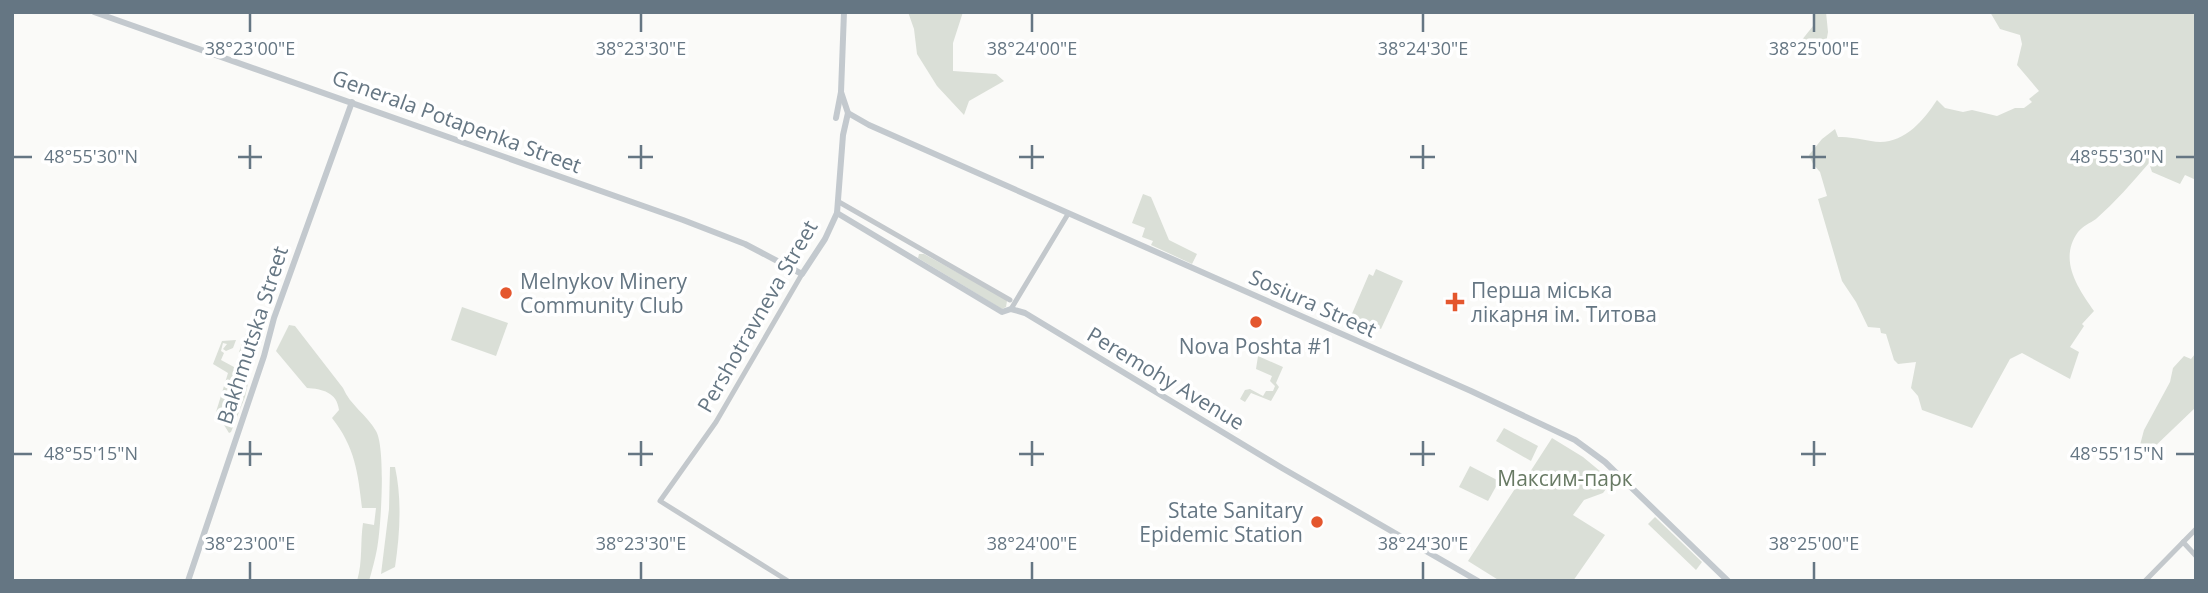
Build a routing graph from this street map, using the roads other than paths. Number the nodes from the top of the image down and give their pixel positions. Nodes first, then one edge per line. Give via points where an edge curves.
1 (94, 12) edge
2 (844, 12) edge
3 (841, 92) junction
4 (352, 102) junction
5 (839, 110) junction
6 (848, 112) junction
7 (836, 118) junction
8 (846, 121) junction
9 (843, 135) junction
10 (839, 202) junction
11 (837, 214) junction
12 (1068, 214) junction
13 (803, 274) junction
14 (1019, 296) junction
15 (1010, 300) junction
16 (1011, 309) junction
17 (2196, 529) edge
18 (2183, 542) junction
19 (2196, 556) edge
20 (188, 581) edge
21 (788, 581) edge
22 (1478, 581) edge
23 (1728, 581) edge
24 (2145, 581) edge

1 - 4 main road, Generala Potapenka Street
2 - 3 main road
3 - 5 main road
3 - 6 main road
4 - 13 main road, Generala Potapenka Street via 733,239
4 - 20 main road, Bakhmutska Street via 274,318
5 - 6 main road
5 - 7 main road
6 - 8 main road, Pershotravneva Street
6 - 12 main road, Sosiura Street
7 - 8 main road
7 - 9 main road, Pershotravneva Street
8 - 9 main road, Pershotravneva Street
9 - 10 main road, Pershotravneva Street
10 - 11 main road, Pershotravneva Street
10 - 15 street
11 - 13 main road, Pershotravneva Street
11 - 16 main road, Peremohy Avenue via 1002,312
12 - 14 street
12 - 23 main road, Sosiura Street via 1575,440 1605,462
13 - 21 street, Pershotravneva Street via 716,422 660,500
14 - 15 street
14 - 16 street
15 - 16 street
16 - 22 main road, Peremohy Avenue via 1025,313
17 - 18 street
18 - 19 street
18 - 24 street

